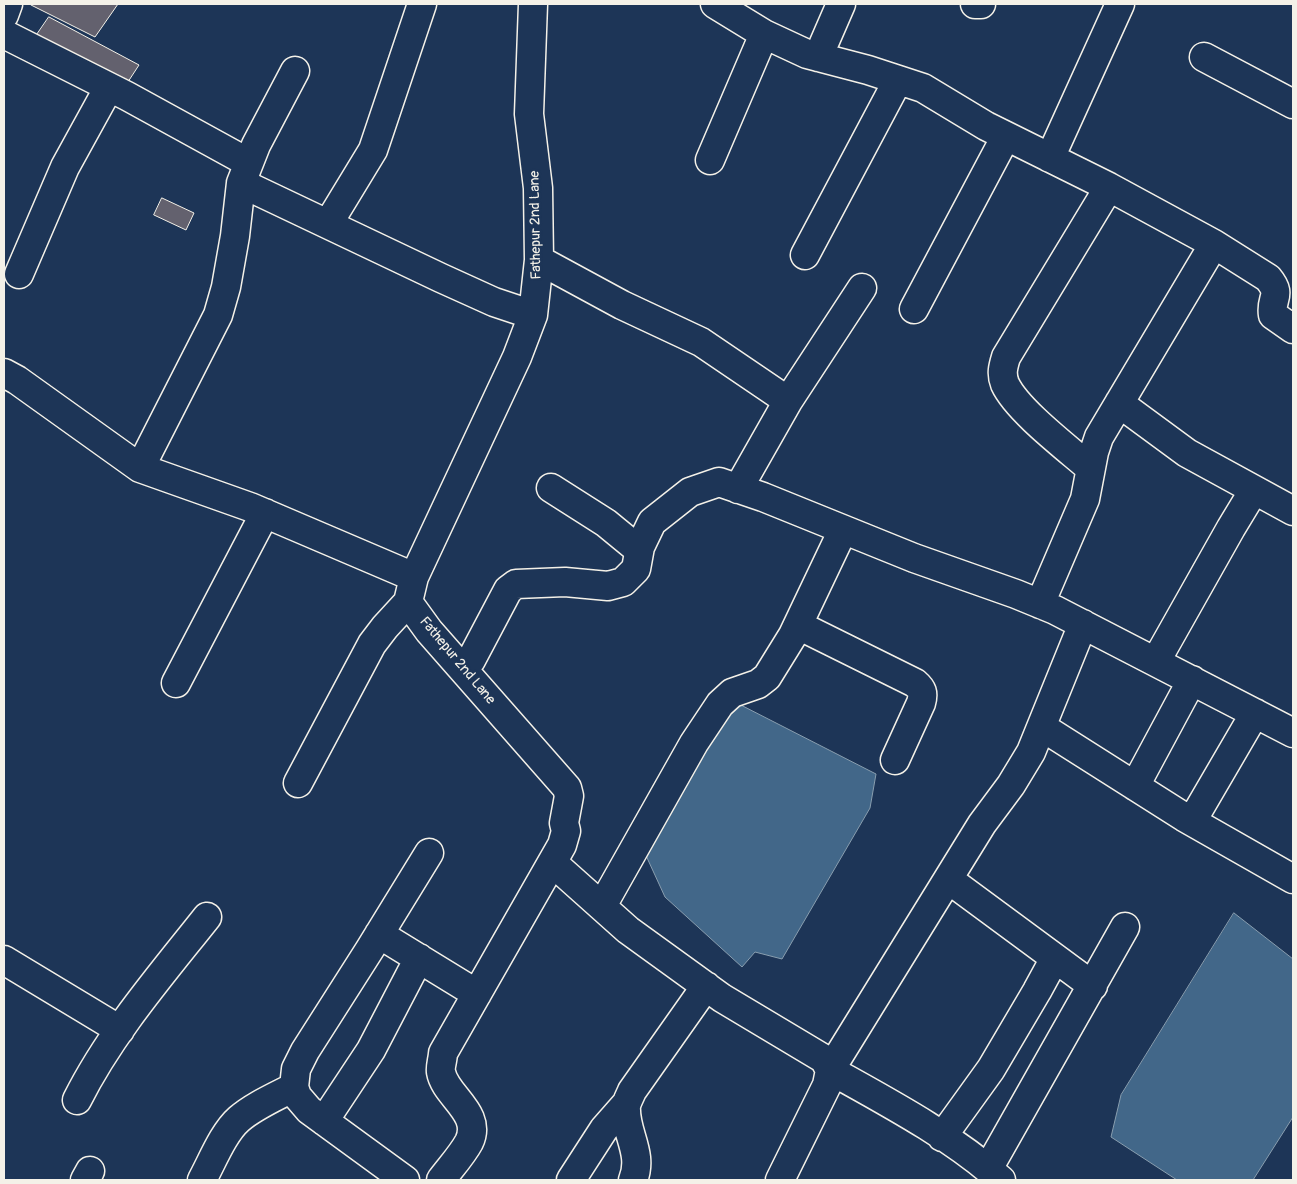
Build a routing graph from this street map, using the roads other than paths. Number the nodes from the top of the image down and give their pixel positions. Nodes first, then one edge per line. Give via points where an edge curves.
1 (8, 4) edge
2 (422, 4) edge
3 (533, 4) edge
4 (715, 4) edge
5 (841, 4) edge
6 (975, 4) edge
7 (981, 4) edge
8 (1120, 4) edge
9 (4, 15) edge
10 (4, 34) edge
11 (764, 34) junction
12 (818, 57) junction
13 (1204, 57) dead end
14 (295, 71) dead end
15 (898, 80) junction
16 (109, 87) junction
17 (1293, 104) edge
18 (1006, 136) junction
19 (1050, 158) junction
20 (710, 160) dead end
21 (245, 173) junction
22 (1109, 187) junction
23 (328, 224) junction
24 (1214, 244) junction
25 (805, 255) dead end
26 (539, 260) junction
27 (19, 274) dead end
28 (862, 288) dead end
29 (914, 309) dead end
30 (533, 314) junction
31 (1293, 329) edge
32 (4, 373) edge
33 (788, 402) junction
34 (1119, 403) junction
35 (140, 468) junction
36 (1090, 468) junction
37 (551, 488) dead end
38 (738, 489) junction
39 (1254, 490) junction
40 (1293, 511) edge
41 (265, 513) junction
42 (843, 530) junction
43 (640, 547) junction
44 (411, 589) junction
45 (1040, 604) junction
46 (1082, 624) junction
47 (798, 625) junction
48 (1156, 662) junction
49 (463, 669) junction
50 (1192, 680) junction
51 (176, 683) dead end
52 (1255, 713) junction
53 (1042, 727) junction
54 (1293, 733) edge
55 (895, 760) dead end
56 (298, 783) dead end
57 (1134, 786) junction
58 (1192, 821) junction
59 (429, 852) dead end
60 (553, 862) junction
61 (948, 879) junction
62 (1293, 879) edge
63 (602, 906) junction
64 (207, 917) dead end
65 (1125, 927) dead end
66 (380, 934) junction
67 (419, 958) junction
68 (1055, 958) junction
69 (4, 960) edge
70 (706, 986) junction
71 (1092, 986) junction
72 (477, 994) junction
73 (120, 1030) junction
74 (830, 1070) junction
75 (294, 1087) junction
76 (77, 1100) dead end
77 (626, 1104) junction
78 (324, 1121) junction
79 (942, 1137) junction
80 (994, 1175) edge
81 (202, 1180) edge
82 (405, 1180) edge
83 (441, 1180) edge
84 (571, 1180) edge
85 (632, 1180) edge
86 (780, 1180) edge

1 - 9 street
2 - 23 street via 373,150
3 - 26 street, Fathepur 2nd Lane via 529,114 538,188
4 - 11 street
5 - 12 street
6 - 7 street
8 - 19 street
10 - 16 street
11 - 12 street
11 - 20 street
12 - 15 street
13 - 17 street
14 - 21 street
15 - 18 street via 923,88
15 - 25 street
16 - 21 street
16 - 27 street via 65,167
18 - 19 street
18 - 29 street
19 - 22 street
21 - 23 street
21 - 35 street via 234,245 218,315
22 - 24 street
22 - 36 street via 1006,357 1002,369 1005,383 1014,398
23 - 30 street via 494,302
24 - 31 street via 1268,278 1276,292 1273,315
24 - 34 street
26 - 30 street, Fathepur 2nd Lane
26 - 33 street via 622,305 701,342
28 - 33 street
30 - 44 street, Fathepur 2nd Lane via 517,357
32 - 35 street
33 - 38 street
34 - 36 street via 1099,437
34 - 39 street via 1187,453
35 - 41 street
36 - 45 street via 1086,498
37 - 43 street
38 - 42 street
38 - 43 street via 719,482 690,492 652,522
39 - 40 street
39 - 48 street
41 - 44 street
41 - 51 street
42 - 45 street
42 - 47 street
43 - 49 street via 636,569 623,582 608,586 565,582 516,584 508,590
44 - 49 street, Fathepur 2nd Lane via 429,631
44 - 56 street via 372,644
45 - 46 street
46 - 48 street
46 - 53 street
47 - 55 street via 922,689 921,703
47 - 63 street via 767,677 758,684 732,693 720,704
48 - 50 street
49 - 60 street, Fathepur 2nd Lane via 567,788 566,831
50 - 52 street
50 - 57 street
52 - 54 street
52 - 58 street
53 - 57 street
53 - 61 street via 1011,785
57 - 58 street
58 - 62 street
59 - 66 street
60 - 63 street
60 - 72 street, Fathepur 2nd Lane
61 - 68 street
61 - 74 street
63 - 70 street via 628,930
64 - 73 street
65 - 71 street
66 - 67 street
66 - 75 street via 305,1051 296,1069
67 - 72 street
67 - 78 street via 370,1050
68 - 71 street
68 - 79 street via 991,1069
69 - 73 street
70 - 74 street via 824,1059
70 - 77 street
71 - 80 street
72 - 83 street, Fathepur 2nd Lane via 444,1053 440,1072 466,1110 472,1125 469,1141
73 - 76 street
74 - 79 street
74 - 86 street via 827,1085
75 - 78 street via 302,1103
75 - 81 street via 239,1119
77 - 84 street via 604,1129
77 - 85 street via 637,1159 637,1170
78 - 82 street
79 - 80 street

